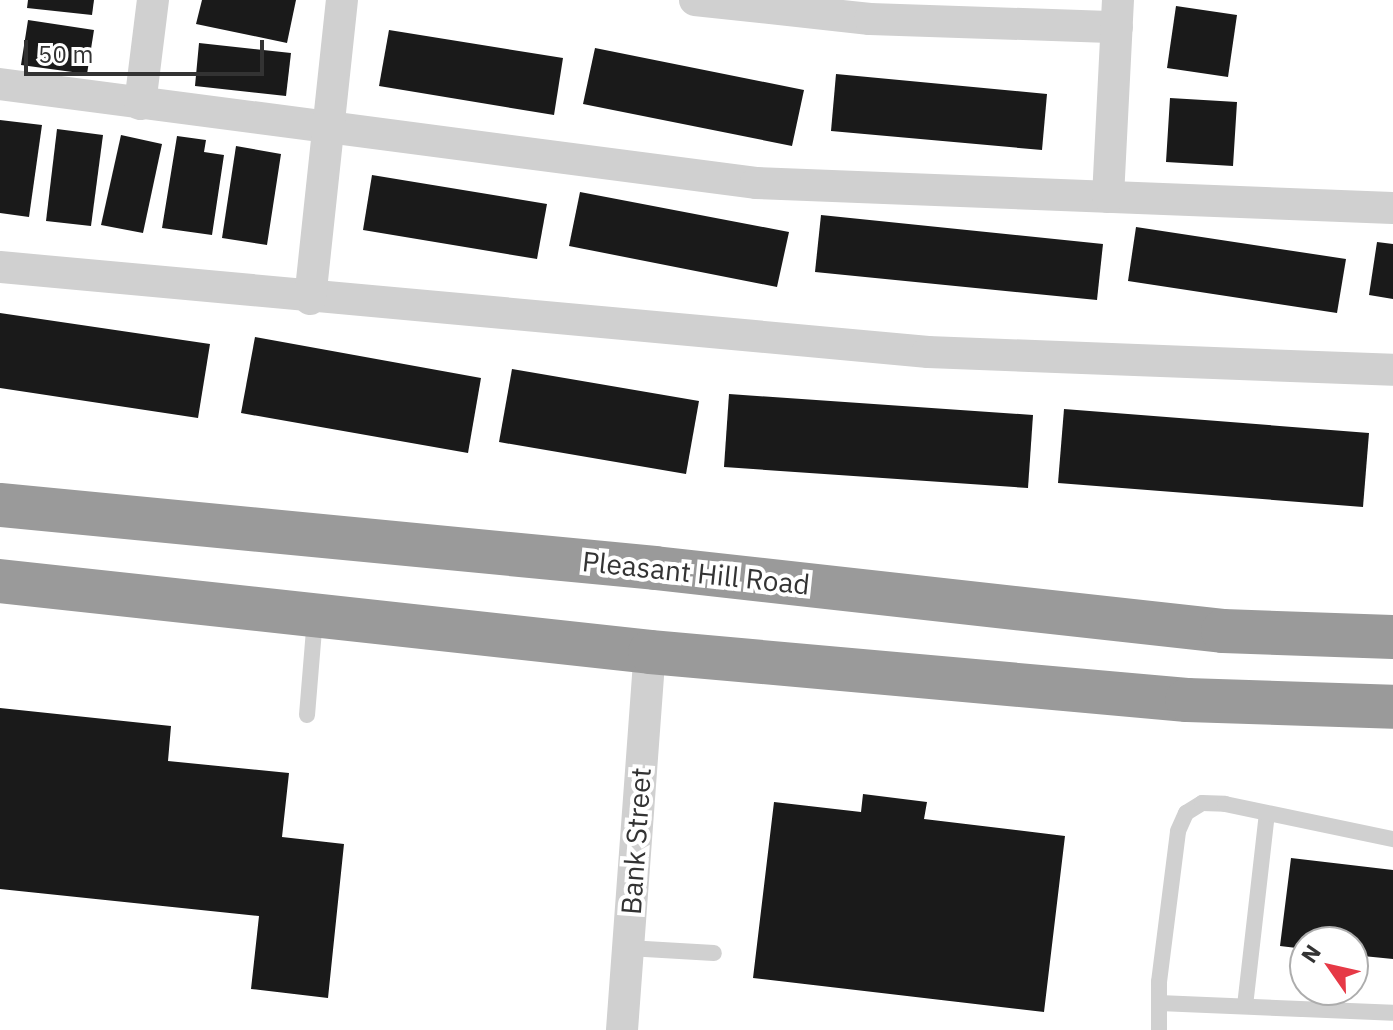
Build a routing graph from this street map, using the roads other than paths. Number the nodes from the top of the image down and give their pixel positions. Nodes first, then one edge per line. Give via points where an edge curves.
1 (153, 0) edge
2 (342, 0) edge
3 (695, 0) edge
4 (1117, 13) edge
5 (0, 84) edge
6 (140, 104) junction
7 (325, 130) junction
8 (1108, 197) junction
9 (1393, 208) edge
10 (0, 267) edge
11 (310, 299) junction
12 (1393, 370) edge
13 (0, 505) edge
14 (0, 581) edge
15 (315, 615) junction
16 (1393, 637) edge
17 (650, 652) junction
18 (1393, 707) edge
19 (307, 715) dead end
20 (1267, 814) junction
21 (1393, 839) edge
22 (628, 948) junction
23 (714, 953) dead end
24 (1159, 1003) junction
25 (1245, 1006) junction
26 (1393, 1013) edge
27 (622, 1030) edge
28 (1159, 1030) edge

1 - 6 street
2 - 7 street
3 - 4 street via 870,19
4 - 8 street
5 - 6 street
6 - 7 street
7 - 8 street via 756,183
7 - 11 street
8 - 9 street
10 - 11 street
11 - 12 street via 928,352
13 - 16 highway, Pleasant Hill Road via 655,568 1223,631
14 - 15 highway
15 - 17 highway
15 - 19 lane
17 - 18 highway via 1187,700
17 - 22 street, Bank Street
20 - 21 lane
20 - 24 lane via 1202,803 1186,813 1178,831
20 - 25 lane
22 - 23 lane
22 - 27 street, Bank Street
24 - 25 lane
24 - 28 lane
25 - 26 lane

